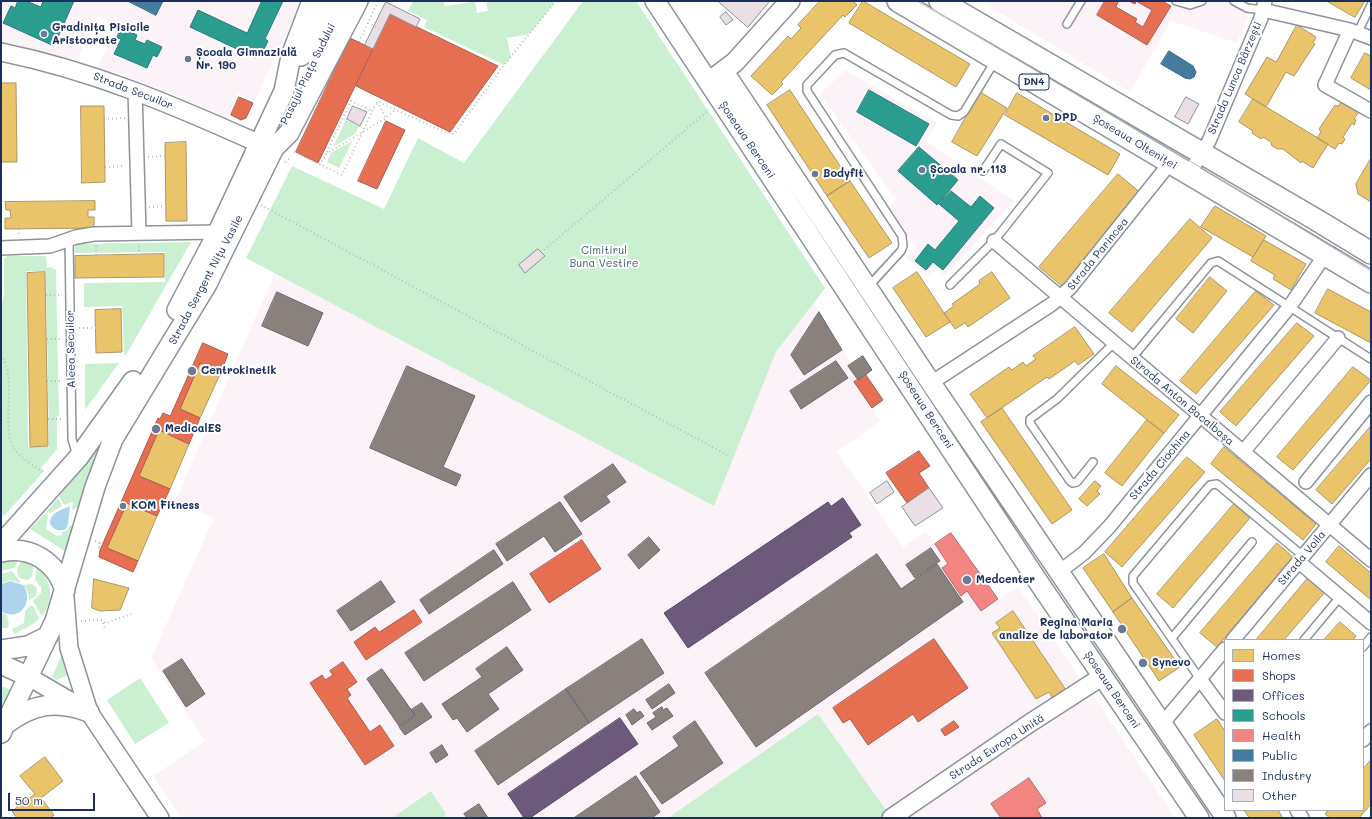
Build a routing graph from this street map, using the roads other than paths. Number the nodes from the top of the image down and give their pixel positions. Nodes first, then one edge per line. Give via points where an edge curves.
1 (312, 1) edge
2 (328, 1) edge
3 (342, 1) edge
4 (358, 1) edge
5 (655, 1) edge
6 (790, 1) edge
7 (898, 1) edge
8 (940, 1) edge
9 (1080, 1) edge
10 (1176, 1) edge
11 (1202, 1) edge
12 (1234, 1) edge
13 (1264, 5) edge
14 (1371, 5) edge
15 (1067, 24) dead end
16 (1354, 31) junction
17 (1371, 38) edge
18 (1, 52) edge
19 (996, 59) junction
20 (716, 77) junction
21 (135, 90) junction
22 (284, 91) junction
23 (1371, 111) edge
24 (267, 146) junction
25 (1202, 153) junction
26 (1170, 163) junction
27 (983, 171) dead end
28 (1189, 174) junction
29 (218, 232) junction
30 (139, 233) junction
31 (69, 239) junction
32 (994, 241) junction
33 (1, 248) edge
34 (1371, 253) edge
35 (1325, 255) junction
36 (1371, 282) edge
37 (950, 286) dead end
38 (867, 288) junction
39 (1060, 298) junction
40 (1290, 306) junction
41 (1338, 338) junction
42 (1114, 343) junction
43 (1132, 358) junction
44 (1371, 359) edge
45 (931, 383) junction
46 (1371, 402) edge
47 (1201, 416) junction
48 (1243, 452) junction
49 (78, 458) junction
50 (1093, 462) dead end
51 (1371, 475) edge
52 (996, 479) junction
53 (1306, 482) dead end
54 (979, 491) junction
55 (1329, 525) junction
56 (1252, 542) dead end
57 (1, 544) edge
58 (1, 552) edge
59 (1301, 559) junction
60 (1371, 560) edge
61 (1059, 572) junction
62 (65, 590) junction
63 (1340, 597) junction
64 (1371, 623) edge
65 (48, 636) junction
66 (1371, 637) edge
67 (1172, 638) junction
68 (1234, 639) edge
69 (1305, 639) edge
70 (1364, 646) edge
71 (1, 650) edge
72 (1224, 650) edge
73 (1, 655) edge
74 (16, 670) edge
75 (1102, 676) junction
76 (1200, 679) junction
77 (88, 712) junction
78 (1224, 712) edge
79 (1162, 724) junction
80 (4, 728) edge
81 (1371, 731) edge
82 (1364, 739) edge
83 (160, 818) edge
84 (891, 818) edge
85 (1199, 818) edge
86 (1226, 818) edge

1 - 22 main road, Strada Sergent Nițu Vasile via 291,56
2 - 22 main road, Pasajul Piața Sudului
3 - 24 main road, Pasajul Piața Sudului
4 - 24 main road, Strada Sergent Nițu Vasile via 289,134
5 - 20 main road, Șoseaua Berceni
6 - 20 main road
7 - 19 main road, Șoseaua Olteniței / DN4
8 - 25 main road, Șoseaua Olteniței / DN4
9 - 15 lane
10 - 11 lane via 1190,5
12 - 13 lane via 1247,8
13 - 16 street
13 - 25 street, Strada Lunca Bârzești
14 - 16 lane
16 - 17 street
16 - 23 street via 1325,85
18 - 21 street, Strada Secuilor via 76,70
19 - 26 main road, Șoseaua Olteniței / DN4
19 - 38 lane via 964,112 958,116 951,115 844,53 835,55 807,85 807,91 902,236 901,252
20 - 38 main road, Șoseaua Berceni
20 - 54 main road, Șoseaua Berceni
21 - 24 street, Strada Secuilor
21 - 30 street
22 - 24 main road, Strada Sergent Nițu Vasile
24 - 29 main road, Strada Sergent Nițu Vasile
24 - 62 main road, Strada Sergent Nițu Vasile via 249,199 191,312 113,439 95,487
25 - 28 street, Strada Lunca Bârzești
25 - 34 main road, Șoseaua Olteniței / DN4
26 - 28 main road, Șoseaua Olteniței / DN4
26 - 39 street, Strada Parincea via 1075,283
27 - 32 lane via 1001,144 1048,173
28 - 35 main road, Șoseaua Olteniței / DN4
29 - 30 street
29 - 49 main road, Strada Sergent Nițu Vasile via 157,344
30 - 31 street via 94,234
31 - 33 street via 41,247
31 - 49 lane, Aleea Secuilor via 72,439
32 - 37 lane
32 - 39 street, Strada Anton Bacalbașa
35 - 36 main road, Șoseaua Olteniței / DN4
35 - 40 street, Strada Ciochina
38 - 45 main road, Șoseaua Berceni
39 - 42 street, Strada Anton Bacalbașa
39 - 45 street, Strada Parincea
40 - 41 lane
40 - 43 lane via 1222,262 1214,261
40 - 47 street, Strada Ciochina
41 - 44 lane
41 - 48 street
42 - 43 street, Strada Anton Bacalbașa
42 - 50 lane via 1057,399 1030,419 1030,423 1070,481 1077,482
43 - 47 street, Strada Anton Bacalbașa
45 - 52 main road, Șoseaua Berceni
46 - 53 street
47 - 48 street, Strada Anton Bacalbașa
47 - 61 street, Strada Ciochina via 1096,541
48 - 55 street, Strada Anton Bacalbașa
49 - 57 main road, Strada Sergent Nițu Vasile
51 - 55 street, Strada Voila
52 - 54 main road
52 - 61 main road, Șoseaua Berceni
54 - 75 main road, Șoseaua Berceni
55 - 59 street, Strada Voila
55 - 60 street, Strada Anton Bacalbașa
56 - 67 lane
58 - 62 main road via 24,551 39,556 56,571
59 - 63 street
59 - 67 lane via 1217,484 1210,485 1133,576 1133,583
59 - 68 street, Strada Voila
61 - 79 main road, Șoseaua Berceni
62 - 65 main road, Strada Sergent Nițu Vasile
62 - 77 street via 69,648
63 - 64 street
63 - 69 lane
65 - 71 main road via 28,646
65 - 74 main road, Strada Sergent Nițu Vasile
66 - 70 lane
67 - 76 lane
72 - 76 street
73 - 74 main road
74 - 77 street
74 - 80 main road, Strada Sergent Nițu Vasile
75 - 84 street, Strada Europa Unită
75 - 85 main road, Șoseaua Berceni
76 - 78 street
76 - 79 street
77 - 80 main road via 68,705 47,705 28,710
77 - 83 street
79 - 86 main road, Șoseaua Berceni
81 - 82 street

